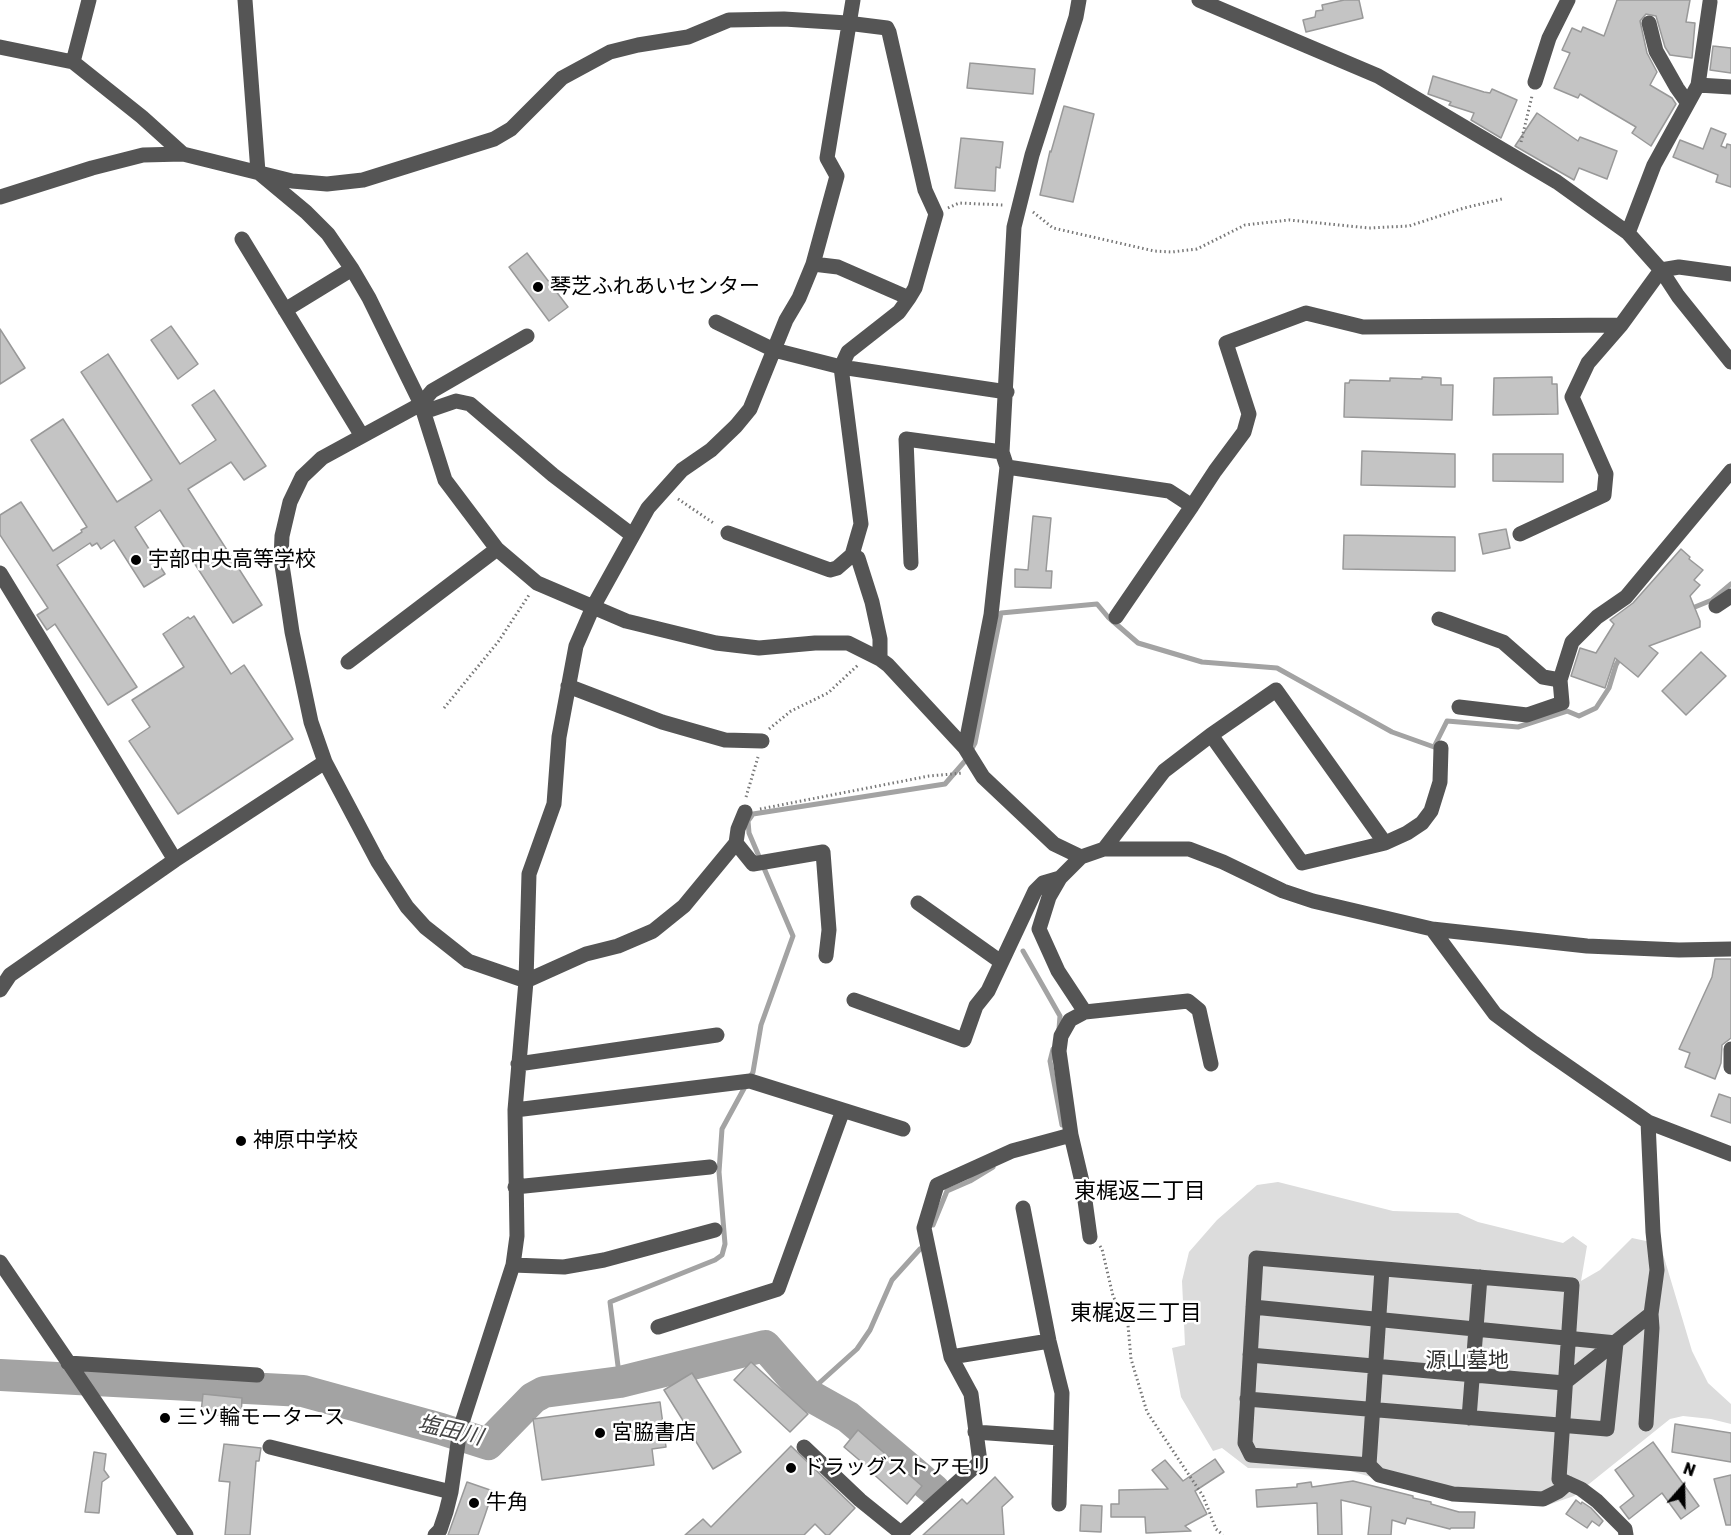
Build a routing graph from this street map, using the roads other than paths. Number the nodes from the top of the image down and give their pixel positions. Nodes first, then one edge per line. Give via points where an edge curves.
1 (89, 0) edge
2 (245, 0) edge
3 (853, 0) edge
4 (1079, 0) edge
5 (1199, 0) edge
6 (1568, 0) edge
7 (1710, 2) dead end
8 (1649, 22) dead end
9 (848, 23) junction
10 (0, 47) edge
11 (73, 62) junction
12 (1535, 82) road end
13 (1698, 85) junction
14 (1731, 87) edge
15 (1687, 102) junction
16 (183, 154) junction
17 (258, 172) junction
18 (0, 197) edge
19 (1628, 233) junction
20 (242, 239) dead end
21 (813, 264) junction
22 (352, 268) junction
23 (1661, 270) junction
24 (1731, 274) edge
25 (909, 298) junction
26 (285, 310) junction
27 (716, 322) dead end
28 (1621, 325) junction
29 (527, 336) dead end
30 (774, 350) junction
31 (1731, 362) edge
32 (841, 367) junction
33 (1007, 392) junction
34 (422, 408) junction
35 (362, 436) junction
36 (1005, 460) junction
37 (1731, 471) edge
38 (1192, 506) junction
39 (728, 533) road end
40 (1520, 534) dead end
41 (632, 535) junction
42 (497, 549) junction
43 (852, 555) junction
44 (911, 563) dead end
45 (0, 573) edge
46 (1731, 597) edge
47 (1716, 606) dead end
48 (593, 607) junction
49 (1116, 616) dead end
50 (1438, 619) dead end
51 (876, 657) junction
52 (348, 662) dead end
53 (1560, 680) junction
54 (568, 686) junction
55 (1459, 707) dead end
56 (1211, 735) junction
57 (762, 741) road end
58 (965, 748) junction
59 (1441, 748) dead end
60 (326, 762) junction
61 (744, 812) road end
62 (736, 843) junction
63 (1385, 843) junction
64 (1104, 849) junction
65 (1081, 857) junction
66 (175, 860) junction
67 (1060, 878) junction
68 (918, 903) dead end
69 (1432, 929) junction
70 (1731, 949) edge
71 (826, 956) dead end
72 (1001, 962) junction
73 (526, 981) junction
74 (0, 990) edge
75 (854, 1000) dead end
76 (1084, 1012) junction
77 (717, 1035) dead end
78 (1731, 1049) edge
79 (518, 1064) junction
80 (1211, 1064) dead end
81 (1731, 1067) edge
82 (514, 1110) junction
83 (843, 1110) junction
84 (1648, 1122) junction
85 (903, 1129) dead end
86 (1071, 1135) junction
87 (1731, 1154) edge
88 (710, 1167) dead end
89 (515, 1187) junction
90 (1023, 1208) dead end
91 (715, 1230) dead end
92 (1090, 1237) road end
93 (0, 1262) edge
94 (513, 1265) junction
95 (1382, 1269) junction
96 (1480, 1277) junction
97 (1253, 1307) junction
98 (1651, 1314) junction
99 (1378, 1320) junction
100 (658, 1328) dead end
101 (1476, 1329) junction
102 (1568, 1338) junction
103 (1049, 1341) junction
104 (1616, 1343) junction
105 (1250, 1355) junction
106 (951, 1357) junction
107 (70, 1366) junction
108 (1375, 1366) junction
109 (257, 1375) dead end
110 (1472, 1375) junction
111 (1564, 1383) junction
112 (1247, 1399) junction
113 (1372, 1410) junction
114 (1469, 1418) junction
115 (1646, 1424) dead end
116 (1563, 1426) junction
117 (975, 1432) junction
118 (1060, 1438) junction
119 (270, 1447) dead end
120 (804, 1447) dead end
121 (1369, 1465) junction
122 (1574, 1486) junction
123 (451, 1492) junction
124 (1059, 1504) dead end
125 (902, 1534) edge
126 (186, 1535) edge
127 (435, 1535) edge
128 (1626, 1535) edge

1 - 11 street
2 - 17 street
3 - 9 street
4 - 33 street via 1014,227
5 - 19 street via 1377,76 1557,182
6 - 12 street via 1549,38
7 - 13 street
8 - 15 street via 1656,51
9 - 17 street via 729,20 688,37 610,52 562,78 510,129 494,139 363,180 292,181
9 - 21 street via 826,158 837,176
9 - 25 street via 887,28 889,32 925,190 936,214
10 - 11 street
11 - 16 street
13 - 14 street
13 - 15 street
15 - 19 street via 1654,165
16 - 17 street
16 - 18 street via 143,155
17 - 22 street via 328,234
19 - 23 street
20 - 26 street
21 - 25 street via 838,267
21 - 30 street
22 - 26 street
22 - 34 street
23 - 24 street via 1679,267
23 - 28 street
23 - 31 street
25 - 32 street via 899,312 848,352
26 - 35 street
27 - 30 street
28 - 38 street via 1363,327 1306,313 1226,343 1249,414 1244,432
28 - 40 street via 1588,363 1572,397 1606,474 1604,495
29 - 34 street via 432,391
30 - 32 street
30 - 41 street via 750,409 711,450 682,470 664,489
32 - 33 street
32 - 43 street via 861,524
33 - 36 street
34 - 35 street
34 - 41 street via 456,401 470,404 553,475
34 - 42 street via 445,480
35 - 60 street via 322,458 302,477 290,502 282,536 281,559 292,632 311,722
36 - 38 street via 1169,490
36 - 44 street via 906,439
36 - 58 street via 992,615
37 - 53 street via 1626,597 1597,616 1572,642
38 - 49 street
39 - 43 street via 830,570
41 - 48 street
42 - 48 street via 537,583
42 - 52 street
43 - 51 street via 858,558 872,602 880,639
45 - 66 street
46 - 47 street
48 - 51 street via 626,621 716,643 759,648 848,643
48 - 54 street via 576,646
50 - 53 street via 1503,642 1543,677
51 - 58 street via 888,664
53 - 55 street via 1562,703 1527,715
54 - 57 street via 672,725 725,740
54 - 73 street via 554,804 529,874
56 - 63 street via 1302,863
56 - 63 street via 1276,690
56 - 64 street via 1164,771
58 - 65 street via 983,777 1054,844
59 - 63 street via 1440,782 1431,811 1422,824
60 - 66 street
60 - 73 street via 378,862 425,927 468,961
61 - 62 street
62 - 71 street via 753,864 823,852 829,930
62 - 73 street via 684,906 653,931 586,954
64 - 65 street
64 - 69 street via 1189,849 1303,898
65 - 67 street
66 - 74 street via 10,975
67 - 72 street via 1043,883 1035,891
67 - 76 street via 1049,897 1040,929 1058,971
68 - 72 street
69 - 70 street via 1587,946
69 - 84 street via 1495,1014
72 - 75 street via 988,991 976,1006 964,1040
73 - 79 street
76 - 80 street via 1188,1001 1199,1010
76 - 86 street via 1070,1020 1061,1036 1059,1051
77 - 79 street
78 - 81 street
79 - 82 street
82 - 83 street via 750,1082
82 - 89 street
83 - 85 street
83 - 100 street via 778,1289
84 - 87 street
84 - 98 street via 1657,1270
86 - 92 street
86 - 106 street via 1012,1151 937,1185 924,1228
88 - 89 street
89 - 94 street via 517,1236
90 - 103 street
91 - 94 street via 564,1267
93 - 107 street
94 - 123 street via 459,1434
95 - 96 street
95 - 97 street via 1256,1258
95 - 99 street
96 - 101 street
96 - 102 street via 1572,1285
97 - 99 street
97 - 105 street
98 - 104 street
98 - 115 street
99 - 101 street
99 - 108 street
101 - 102 street
101 - 110 street
102 - 104 street
102 - 111 street
103 - 106 street
103 - 118 street via 1062,1393
104 - 111 street
104 - 116 street via 1607,1430
105 - 108 street
105 - 112 street
106 - 117 street via 971,1394
107 - 109 street
107 - 126 street
108 - 110 street
108 - 113 street
110 - 111 street
110 - 114 street
111 - 116 street
112 - 113 street
112 - 121 street via 1245,1443 1251,1455
113 - 114 street
113 - 121 street
114 - 116 street
116 - 122 street via 1559,1479
117 - 118 street
117 - 125 street via 980,1462
118 - 124 street
119 - 123 street
120 - 125 street
121 - 122 street via 1379,1475 1453,1494 1543,1499
122 - 128 street via 1597,1501
123 - 127 street

